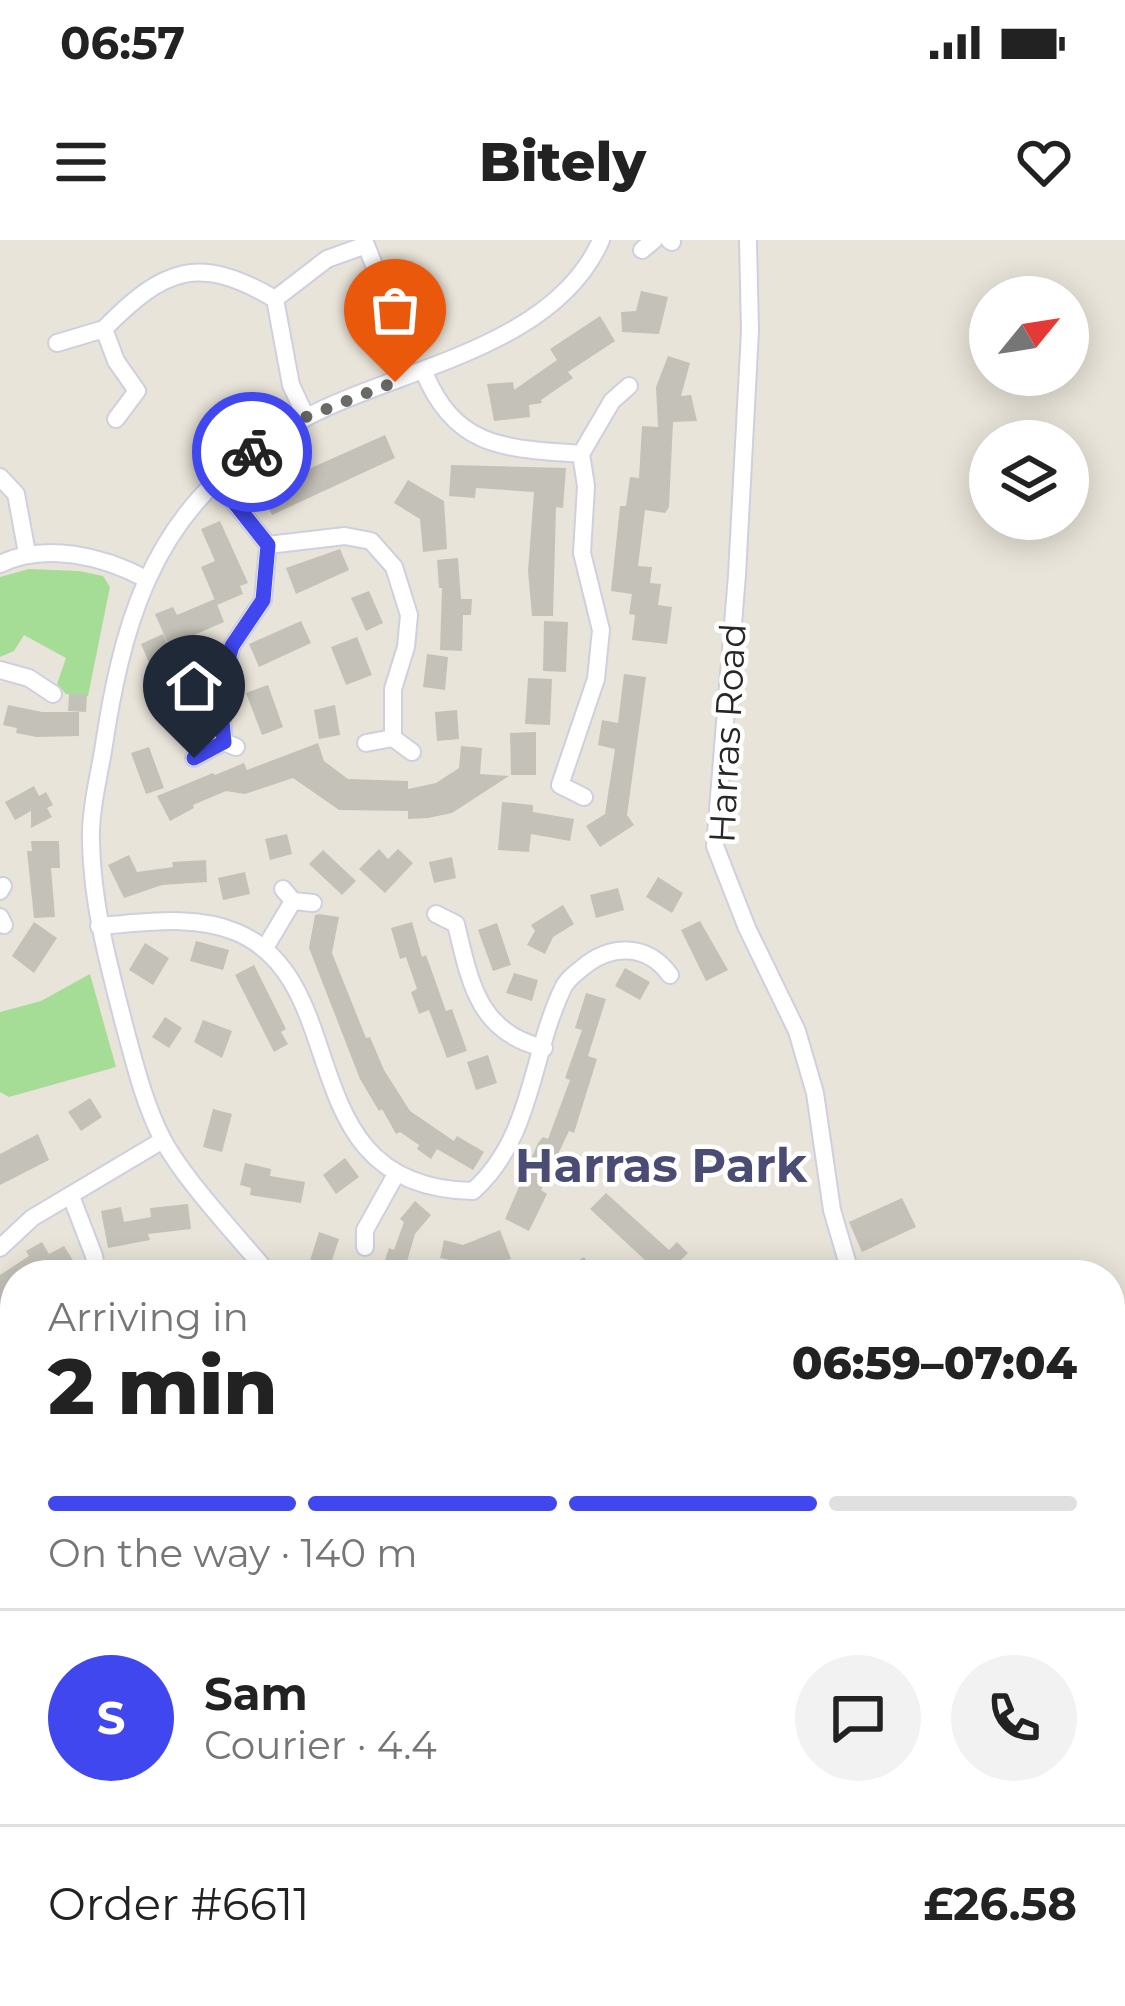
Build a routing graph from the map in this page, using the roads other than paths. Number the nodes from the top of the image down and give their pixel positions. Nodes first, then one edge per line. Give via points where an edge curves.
1 (602, 240) edge
2 (748, 240) edge
3 (368, 243) edge
4 (374, 265) dead end
5 (274, 299) junction
6 (104, 329) junction
7 (58, 343) dead end
8 (424, 372) junction
9 (629, 386) dead end
10 (306, 417) junction
11 (116, 419) dead end
12 (581, 454) junction
13 (0, 477) edge
14 (218, 482) junction
15 (268, 545) junction
16 (28, 553) junction
17 (0, 564) edge
18 (146, 579) junction
19 (38, 656) dead end
20 (0, 670) edge
21 (29, 678) junction
22 (53, 694) dead end
23 (393, 738) junction
24 (366, 743) dead end
25 (412, 752) dead end
26 (194, 758) dead end
27 (584, 797) dead end
28 (314, 903) dead end
29 (472, 912) dead end
30 (436, 914) dead end
31 (456, 924) junction
32 (98, 926) junction
33 (265, 948) junction
34 (670, 975) dead end
35 (544, 1048) junction
36 (163, 1140) junction
37 (395, 1176) junction
38 (71, 1196) junction
39 (350, 1217) dead end
40 (0, 1248) edge
41 (95, 1260) edge
42 (258, 1260) edge
43 (846, 1260) edge

1 - 8 street via 575,284 529,318
2 - 43 street, Harras Road via 737,575 715,846 797,1031
3 - 4 street
3 - 5 street via 327,259
5 - 6 street via 237,277 185,271 135,297
5 - 10 street via 291,385
6 - 7 street
6 - 11 street via 116,361 146,389
8 - 10 street
8 - 12 street via 463,431 510,449
9 - 12 street via 609,397
10 - 14 street
12 - 27 street via 582,554 601,630 596,679 552,787
13 - 16 street via 16,494
14 - 15 street
14 - 18 street via 168,538
15 - 23 street via 346,536 371,541 394,567 409,615 393,689
15 - 26 street via 263,600 232,646 219,690 230,745
16 - 17 street
16 - 18 street via 84,556
18 - 32 street via 122,640 90,838
19 - 21 street
20 - 21 street
21 - 22 street
23 - 24 street
23 - 25 street
28 - 33 street via 288,895
29 - 31 street
30 - 31 street
31 - 35 street via 485,1014 516,1042
32 - 33 street via 170,920 234,931
32 - 36 street
33 - 37 street via 301,998 346,1121
34 - 35 street via 652,947 601,952 564,983
35 - 37 street via 496,1170 472,1191
36 - 38 street
36 - 42 street
37 - 39 street via 365,1239
38 - 40 street
38 - 41 street

